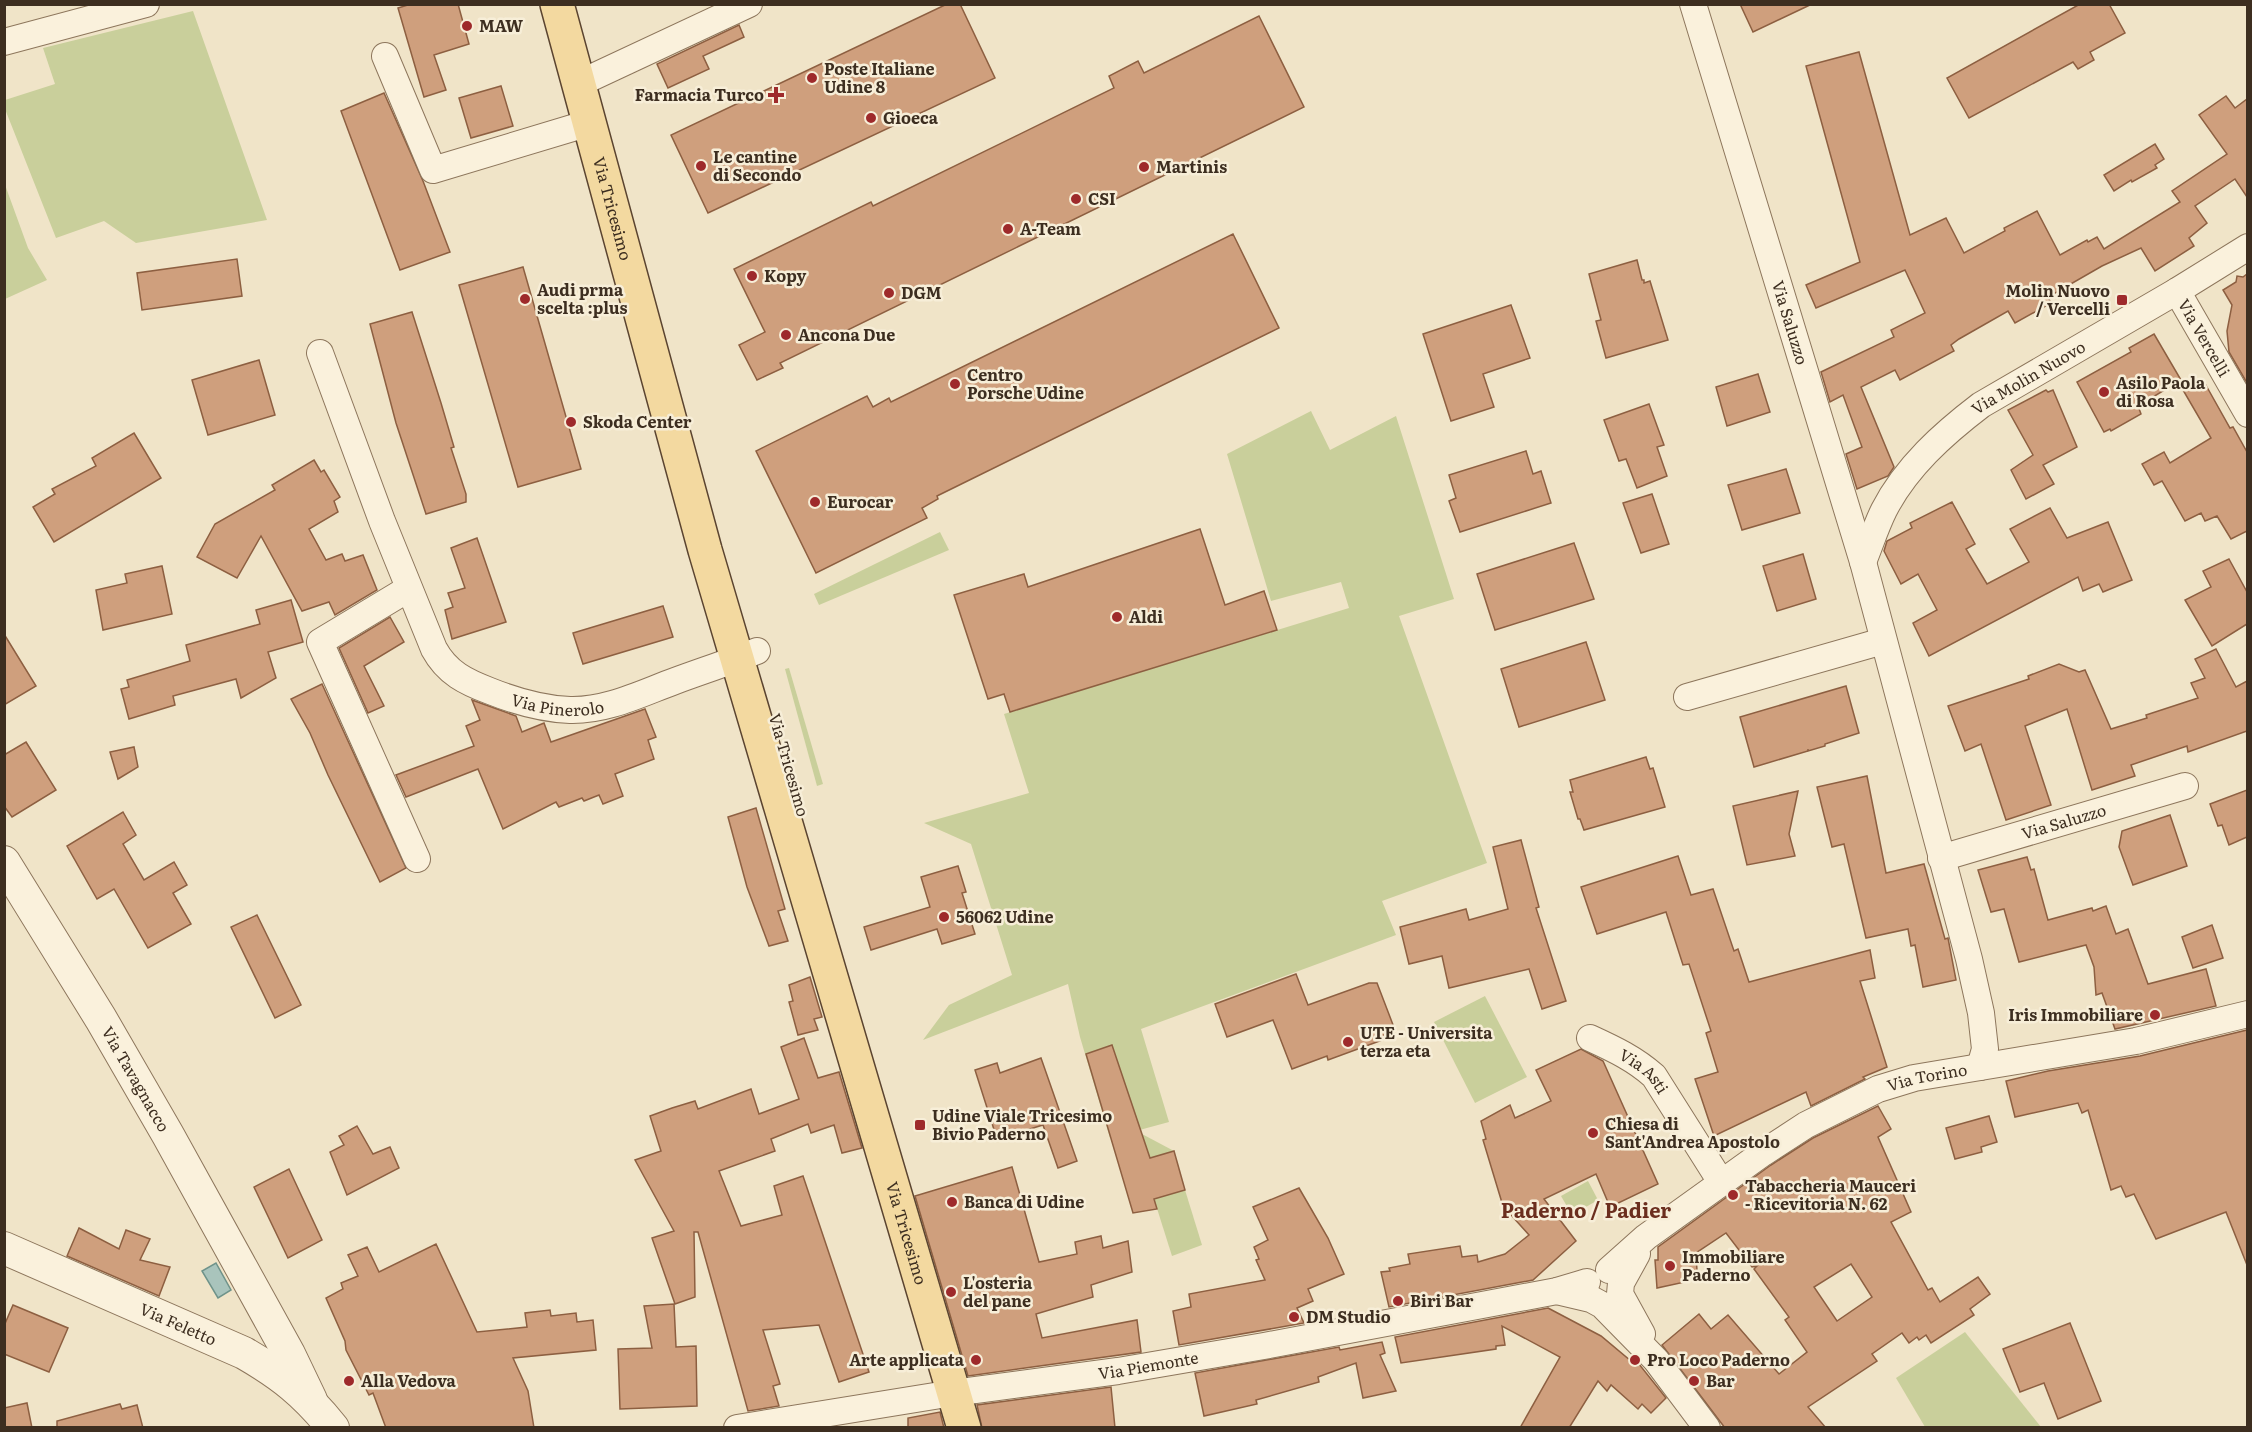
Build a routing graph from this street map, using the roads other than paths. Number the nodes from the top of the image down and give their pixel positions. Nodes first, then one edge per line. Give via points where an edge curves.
1 (146, 4) edge
2 (750, 4) edge
3 (1694, 4) edge
4 (557, 5) edge
5 (4, 42) edge
6 (385, 56) dead end
7 (578, 84) junction
8 (589, 123) junction
9 (2247, 248) edge
10 (2177, 291) junction
11 (320, 353) dead end
12 (2247, 414) edge
13 (1863, 562) junction
14 (408, 589) junction
15 (1883, 641) junction
16 (747, 655) junction
17 (1687, 697) dead end
18 (2185, 786) dead end
19 (1941, 858) junction
20 (417, 859) dead end
21 (4, 862) edge
22 (2247, 1014) edge
23 (1590, 1038) dead end
24 (1980, 1067) junction
25 (1722, 1182) junction
26 (4, 1248) edge
27 (1605, 1289) junction
28 (258, 1300) junction
29 (217, 1340) junction
30 (953, 1393) junction
31 (311, 1400) junction
32 (1703, 1426) edge
33 (333, 1428) edge
34 (737, 1428) edge
35 (964, 1428) edge

1 - 5 street
2 - 7 street
3 - 13 street, Via Saluzzo
4 - 7 main road, Via Tricesimo
6 - 8 street via 433,170
7 - 8 main road, Via Tricesimo
8 - 16 main road, Via Tricesimo via 691,501
9 - 10 street, Via Molin Nuovo
10 - 12 street, Via Vercelli
10 - 13 street, Via Molin Nuovo via 1959,421 1933,444 1884,509
11 - 14 street, Via Pinerolo
13 - 15 street, Via Saluzzo
14 - 16 street, Via Pinerolo via 434,649 448,669 472,685 539,706 571,710 624,701
14 - 20 street via 320,642
15 - 17 street
15 - 19 street, Via Saluzzo
16 - 30 main road, Via Tricesimo via 850,1039
18 - 19 street, Via Saluzzo
19 - 24 street, Via Saluzzo via 1981,1013 1985,1048
21 - 28 street, Via Tavagnacco via 147,1097
22 - 24 street, Via Torino via 2136,1041
23 - 25 street, Via Asti via 1626,1055 1654,1077
24 - 25 street, Via Torino via 1914,1078 1878,1089 1806,1125
25 - 27 street, Via Torino via 1646,1237
26 - 29 street, Via Feletto
27 - 30 street, Via Piemonte via 1557,1291 1118,1371
27 - 32 street
28 - 29 street via 245,1327
28 - 31 street, Via Tavagnacco
29 - 31 street, Via Feletto via 262,1363
30 - 34 street, Via Piemonte
30 - 35 main road, Via Tricesimo
31 - 33 street, Via Feletto

